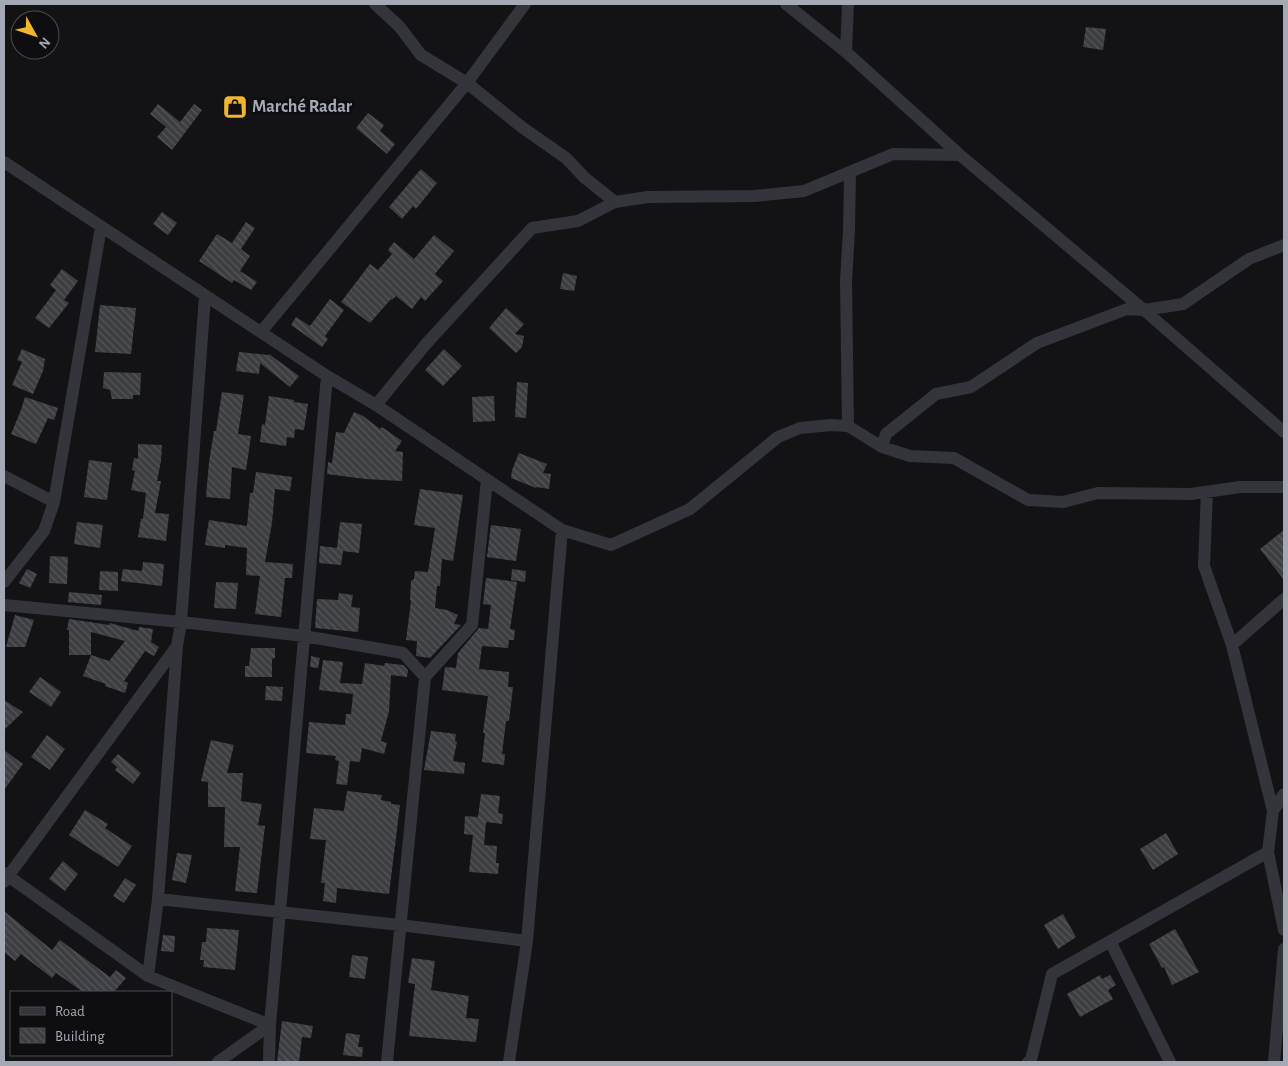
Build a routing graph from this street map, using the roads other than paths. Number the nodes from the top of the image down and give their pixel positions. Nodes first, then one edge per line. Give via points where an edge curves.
1 (375, 4) edge
2 (525, 4) edge
3 (786, 4) edge
4 (848, 4) edge
5 (846, 52) junction
6 (467, 83) junction
7 (960, 155) junction
8 (4, 162) edge
9 (850, 173) junction
10 (615, 202) junction
11 (101, 227) junction
12 (1284, 245) edge
13 (205, 296) junction
14 (1144, 310) junction
15 (261, 332) junction
16 (327, 376) junction
17 (376, 406) junction
18 (848, 426) junction
19 (1284, 432) edge
20 (882, 447) junction
21 (4, 476) edge
22 (487, 480) junction
23 (1284, 487) edge
24 (1206, 492) junction
25 (54, 502) junction
26 (562, 530) junction
27 (4, 582) edge
28 (1284, 599) edge
29 (4, 605) edge
30 (181, 622) junction
31 (304, 636) junction
32 (178, 646) junction
33 (1232, 646) junction
34 (424, 677) junction
35 (1284, 794) edge
36 (1273, 811) junction
37 (1268, 852) junction
38 (5, 877) edge
39 (158, 899) junction
40 (280, 912) junction
41 (400, 925) junction
42 (1284, 930) edge
43 (528, 941) junction
44 (1110, 941) junction
45 (1284, 949) edge
46 (148, 976) junction
47 (270, 1025) junction
48 (1275, 1060) edge
49 (218, 1062) edge
50 (269, 1062) edge
51 (387, 1062) edge
52 (510, 1062) edge
53 (1028, 1062) edge
54 (1170, 1062) edge

1 - 6 street via 399,26 421,55
2 - 6 street
3 - 5 street
4 - 5 street
5 - 7 street
6 - 10 street via 566,158 584,178
6 - 15 street
7 - 9 street via 893,154
7 - 14 street
8 - 11 street
9 - 10 street via 804,191 754,196 648,197
9 - 18 street via 846,281
10 - 17 street via 578,221 532,228 426,344
11 - 13 street
11 - 25 street
12 - 14 street via 1249,259 1183,304
13 - 15 street
13 - 30 street
14 - 19 street
14 - 20 street via 1127,310 1037,343 971,387 936,394 886,434
15 - 16 street
16 - 17 street
16 - 31 street
17 - 22 street
18 - 20 street
18 - 26 street via 800,428 778,437 690,509 611,545
20 - 24 street via 910,456 954,458 1028,500 1063,502 1098,493
21 - 25 street
22 - 26 street
22 - 34 street via 472,625
23 - 24 street via 1240,486
24 - 33 street via 1204,566
25 - 27 street via 44,531
26 - 43 street
28 - 33 street
29 - 30 street
30 - 31 street
30 - 32 street
31 - 34 street via 403,653
31 - 40 street
32 - 38 street
32 - 39 street
33 - 36 street
34 - 41 street
35 - 36 street
36 - 37 street
37 - 42 street
37 - 44 street
38 - 46 street
39 - 40 street
39 - 46 street
40 - 41 street
40 - 47 street
41 - 43 street
41 - 51 street
43 - 52 street
44 - 53 street via 1052,974
44 - 54 street
45 - 48 street
46 - 47 street
47 - 49 street
47 - 50 street

